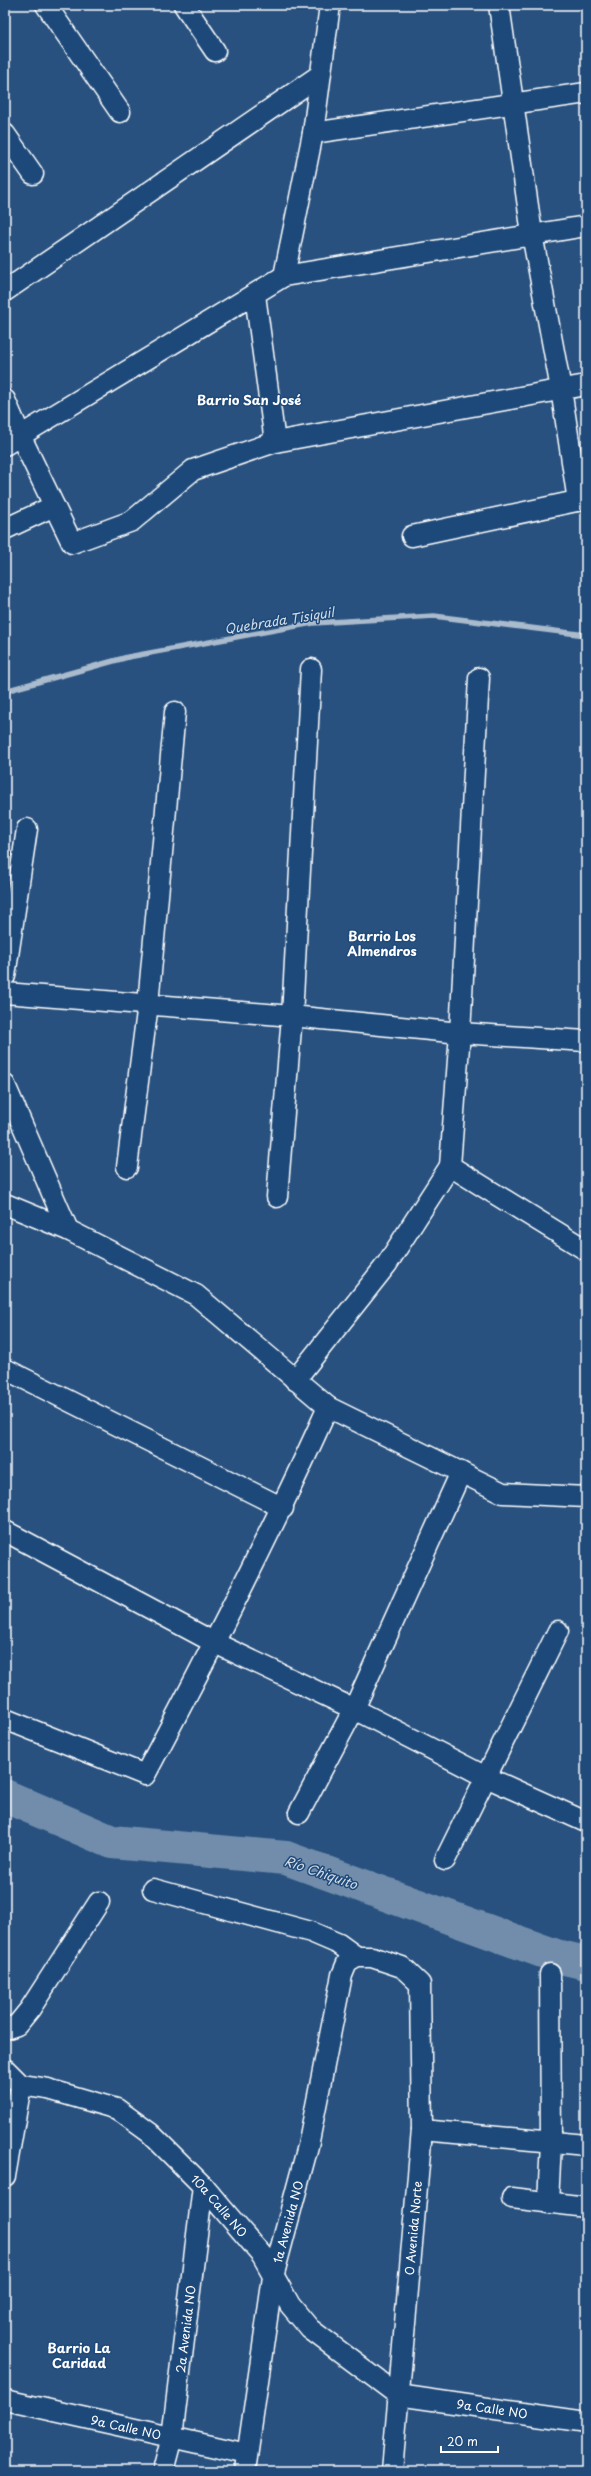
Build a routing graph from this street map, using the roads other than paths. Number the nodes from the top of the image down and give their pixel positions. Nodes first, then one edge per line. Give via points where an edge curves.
1 (46, 5) edge
2 (184, 5) edge
3 (330, 5) edge
4 (499, 5) edge
5 (215, 51) dead end
6 (320, 75) junction
7 (586, 93) edge
8 (512, 104) junction
9 (120, 112) dead end
10 (312, 133) junction
11 (5, 134) edge
12 (33, 174) dead end
13 (586, 226) edge
14 (532, 234) junction
15 (284, 276) junction
16 (5, 292) edge
17 (254, 294) junction
18 (586, 385) edge
19 (561, 389) junction
20 (5, 400) edge
21 (13, 441) edge
22 (274, 442) junction
23 (582, 500) edge
24 (54, 506) junction
25 (5, 528) edge
26 (412, 536) dead end
27 (311, 670) dead end
28 (478, 678) dead end
29 (175, 712) dead end
30 (26, 829) dead end
31 (5, 976) edge
32 (5, 993) edge
33 (148, 1004) junction
34 (292, 1016) junction
35 (460, 1033) junction
36 (586, 1040) edge
37 (5, 1085) edge
38 (450, 1166) junction
39 (128, 1167) dead end
40 (276, 1197) dead end
41 (5, 1204) edge
42 (68, 1230) junction
43 (586, 1250) edge
44 (5, 1368) edge
45 (295, 1380) junction
46 (328, 1407) junction
47 (461, 1472) junction
48 (586, 1497) edge
49 (283, 1508) junction
50 (5, 1531) edge
51 (558, 1631) dead end
52 (215, 1644) junction
53 (354, 1709) junction
54 (5, 1719) edge
55 (486, 1777) junction
56 (299, 1813) dead end
57 (586, 1822) edge
58 (445, 1860) dead end
59 (153, 1889) dead end
60 (99, 1902) dead end
61 (357, 1957) junction
62 (550, 1974) dead end
63 (5, 2029) edge
64 (5, 2069) edge
65 (21, 2085) junction
66 (422, 2130) junction
67 (551, 2142) junction
68 (586, 2145) edge
69 (5, 2176) edge
70 (203, 2186) junction
71 (512, 2198) dead end
72 (548, 2203) junction
73 (586, 2207) edge
74 (273, 2277) junction
75 (398, 2395) junction
76 (5, 2400) edge
77 (586, 2422) edge
78 (172, 2437) junction
79 (246, 2462) edge
80 (163, 2471) edge
81 (392, 2471) edge

1 - 9 street
2 - 5 street
3 - 6 street
4 - 8 street
6 - 10 street
6 - 16 street
7 - 8 street
8 - 10 street
8 - 14 street
10 - 15 street
11 - 12 street
13 - 14 street
14 - 15 street
14 - 19 street
15 - 17 street
17 - 21 street
17 - 22 street
18 - 19 street
19 - 22 street
19 - 23 street
20 - 21 street
21 - 24 street
22 - 24 street via 193,470 132,521 72,543
23 - 26 street
24 - 25 street
27 - 34 street
28 - 35 street
29 - 33 street
30 - 31 street
32 - 33 street
33 - 34 street
33 - 39 street
34 - 35 street
34 - 40 street
35 - 36 street
35 - 38 street
37 - 42 street
38 - 43 street
38 - 45 street via 387,1264
41 - 42 street
42 - 45 street via 196,1295
44 - 49 street
45 - 46 street
46 - 47 street
46 - 49 street
47 - 48 street via 503,1493
47 - 53 street
49 - 52 street
50 - 52 street
51 - 55 street
52 - 53 street
52 - 54 street via 145,1775
53 - 55 street
53 - 56 street
55 - 57 street
55 - 58 street
59 - 61 street via 311,1932 339,1944
60 - 63 street via 30,2009 17,2025
61 - 66 street, 0 Avenida Norte via 372,1957 402,1967 420,1984
61 - 74 street, 1a Avenida NO via 347,1963 342,1975 308,2146
62 - 67 street
64 - 65 street
65 - 69 street
65 - 70 street, 10a Calle NO via 48,2089 117,2109 150,2133
66 - 67 street
66 - 75 street, 0 Avenida Norte
67 - 68 street
67 - 72 street
70 - 74 street, 10a Calle NO via 262,2255
70 - 78 street, 2a Avenida NO
71 - 72 street
72 - 73 street
74 - 75 street, 10a Calle NO via 290,2305 310,2329
74 - 79 street, 1a Avenida NO
75 - 77 street, 9a Calle NO
75 - 81 street, 0 Avenida Norte
76 - 78 street, 9a Calle NO
78 - 79 street, 9a Calle NO
78 - 80 street, 2a Avenida NO

